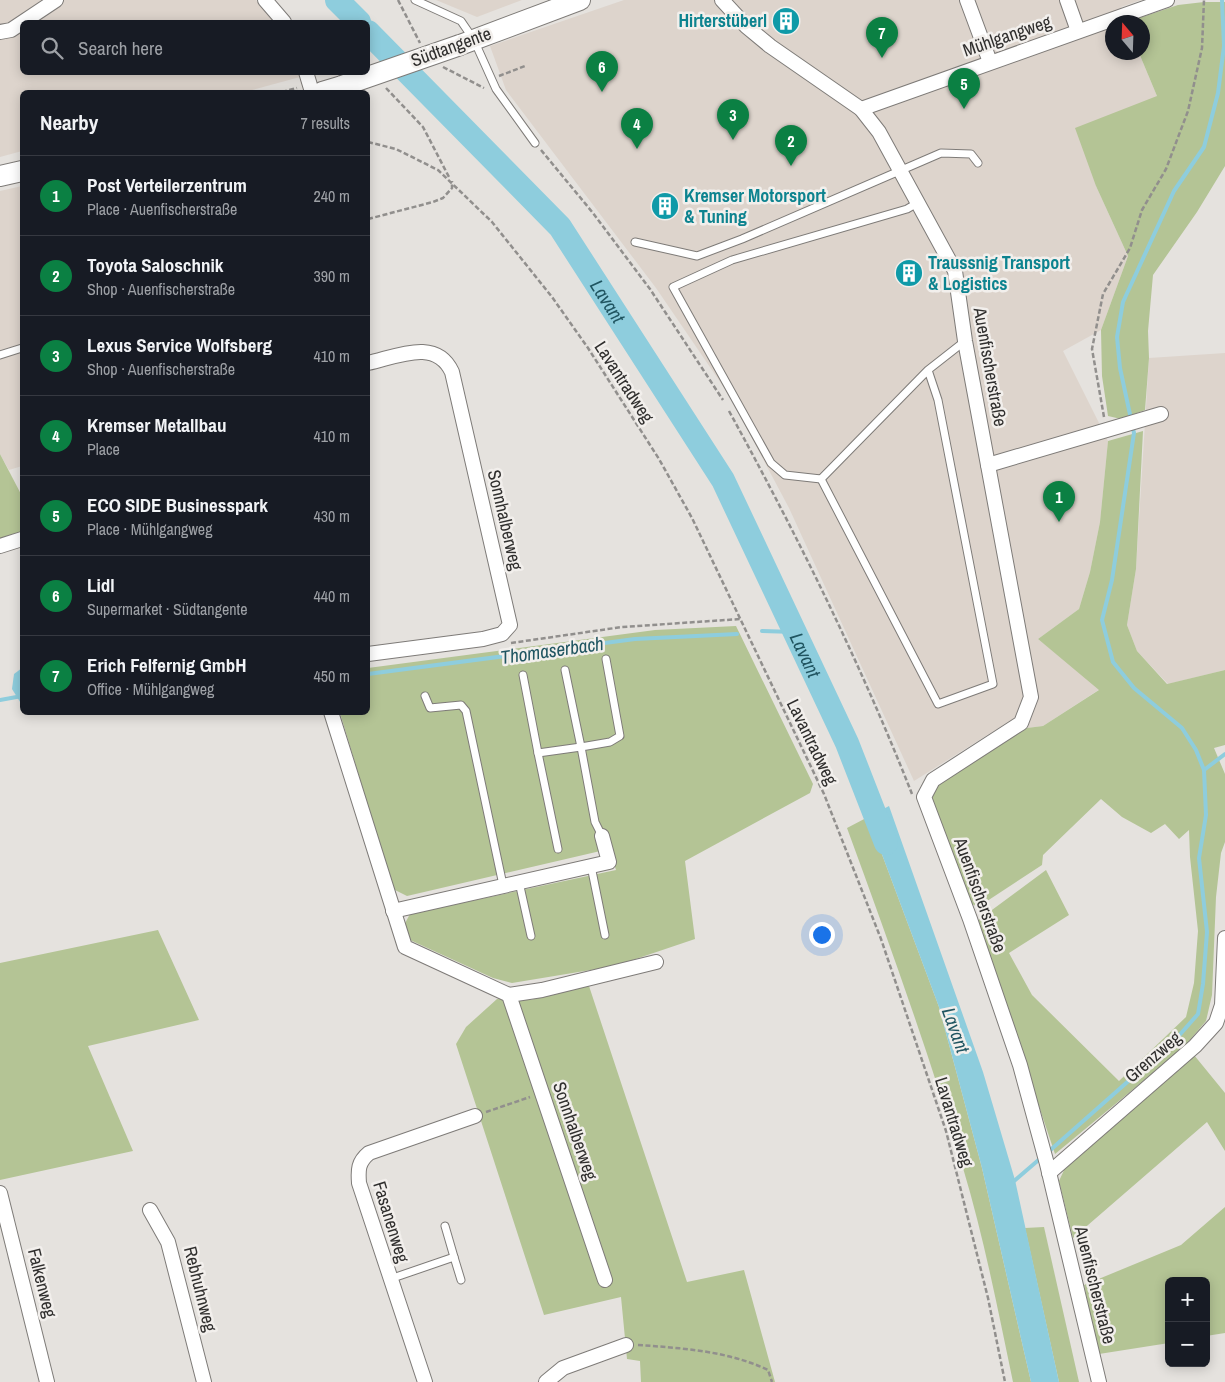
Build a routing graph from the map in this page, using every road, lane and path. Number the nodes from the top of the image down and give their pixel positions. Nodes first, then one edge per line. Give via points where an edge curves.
1 (56, 0) edge
2 (265, 0) edge
3 (415, 0) edge
4 (580, 0) edge
5 (722, 0) edge
6 (967, 0) edge
7 (1067, 0) edge
8 (1168, 0) edge
9 (1204, 0) edge
10 (26, 20) edge
11 (282, 20) edge
12 (20, 24) edge
13 (1078, 31) junction
14 (0, 32) edge
15 (467, 42) junction
16 (990, 62) junction
17 (525, 66) dead end
18 (307, 75) edge
19 (491, 79) junction
20 (384, 86) dead end
21 (311, 90) edge
22 (329, 90) edge
23 (860, 109) junction
24 (370, 142) edge
25 (535, 142) joint
26 (978, 163) dead end
27 (901, 170) junction
28 (20, 172) edge
29 (0, 176) edge
30 (452, 181) junction
31 (919, 202) junction
32 (370, 218) edge
33 (635, 242) dead end
34 (965, 341) junction
35 (20, 349) edge
36 (0, 355) edge
37 (370, 363) edge
38 (928, 370) junction
39 (1161, 414) dead end
40 (1106, 430) junction
41 (988, 465) junction
42 (821, 479) junction
43 (20, 540) edge
44 (0, 546) edge
45 (741, 619) junction
46 (504, 644) dead end
47 (370, 654) edge
48 (606, 659) dead end
49 (565, 670) dead end
50 (523, 675) dead end
51 (425, 696) dead end
52 (332, 715) edge
53 (582, 747) junction
54 (538, 753) junction
55 (913, 796) dead end
56 (602, 836) joint
57 (558, 849) dead end
58 (591, 866) junction
59 (519, 882) junction
60 (503, 885) junction
61 (393, 911) junction
62 (605, 935) dead end
63 (531, 936) dead end
64 (1225, 938) edge
65 (656, 962) dead end
66 (509, 995) junction
67 (542, 1093) junction
68 (475, 1116) joint
69 (1048, 1169) junction
70 (0, 1193) edge
71 (150, 1210) dead end
72 (445, 1226) dead end
73 (454, 1257) junction
74 (389, 1280) junction
75 (461, 1280) dead end
76 (605, 1280) dead end
77 (626, 1346) joint
78 (47, 1382) edge
79 (204, 1382) edge
80 (424, 1382) edge
81 (546, 1382) edge
82 (772, 1382) edge
83 (1005, 1382) edge
84 (1099, 1382) edge

1 - 10 street
2 - 11 street
3 - 15 lane via 461,21
4 - 15 main road, Südtangente
5 - 23 street, Auenfischerstraße via 770,46
6 - 16 street
7 - 13 street
8 - 13 street, Mühlgangweg
9 - 40 path via 1202,48 1188,111 1166,169 1142,210 1130,248 1104,294 1092,349
12 - 14 street
13 - 16 street, Mühlgangweg
15 - 19 lane
15 - 22 main road, Südtangente, bridge
16 - 23 street, Mühlgangweg
17 - 19 path
18 - 21 street
19 - 25 lane
20 - 30 path, Lavantradweg via 423,127
23 - 27 street, Auenfischerstraße via 879,132
24 - 30 path, Lavantradweg via 422,160
25 - 55 path via 650,288 723,400 812,567
26 - 27 lane via 971,154 941,153
27 - 31 street, Auenfischerstraße
27 - 33 lane via 697,256
28 - 29 main road
30 - 32 path via 452,188 443,198
30 - 45 path, Lavantradweg via 492,222 588,348 673,484
31 - 34 street, Auenfischerstraße via 955,271
31 - 42 lane via 906,209 732,260 672,287 771,463 785,475
34 - 38 lane
34 - 41 street, Auenfischerstraße
35 - 36 lane
37 - 47 street, Sonnhalberweg via 421,351 437,354 448,363 510,625 502,634 483,639
38 - 42 lane
38 - 42 lane via 938,400 993,684 938,704
39 - 40 street
40 - 41 street
41 - 69 street, Auenfischerstraße via 1031,697 1021,723 933,780 924,797 1010,1037
43 - 44 street
45 - 46 path via 622,626
45 - 83 path, Lavantradweg via 824,794 880,939 946,1131 988,1298
48 - 53 lane via 620,736 610,742
49 - 53 lane
50 - 54 lane
51 - 60 lane via 430,708 461,705 466,711
52 - 61 street
53 - 54 lane
53 - 56 lane via 595,822
54 - 57 lane
56 - 58 street via 609,862
58 - 59 street
58 - 62 lane
59 - 60 street
59 - 63 lane
60 - 61 street
61 - 66 street via 405,947
64 - 69 street, Grenzweg via 1222,1005 1216,1023 1195,1046
65 - 66 street
66 - 67 street, Sonnhalberweg
67 - 68 path
67 - 76 street, Sonnhalberweg
68 - 74 street, Fasanenweg via 369,1153 361,1159 359,1183
69 - 84 street, Auenfischerstraße
70 - 78 street, Falkenweg
71 - 79 street, Rebhuhnweg via 168,1242
72 - 73 lane
73 - 74 lane
73 - 75 lane
74 - 80 street, Fasanenweg
77 - 81 street via 563,1368
77 - 82 path via 686,1348 748,1360 768,1370

